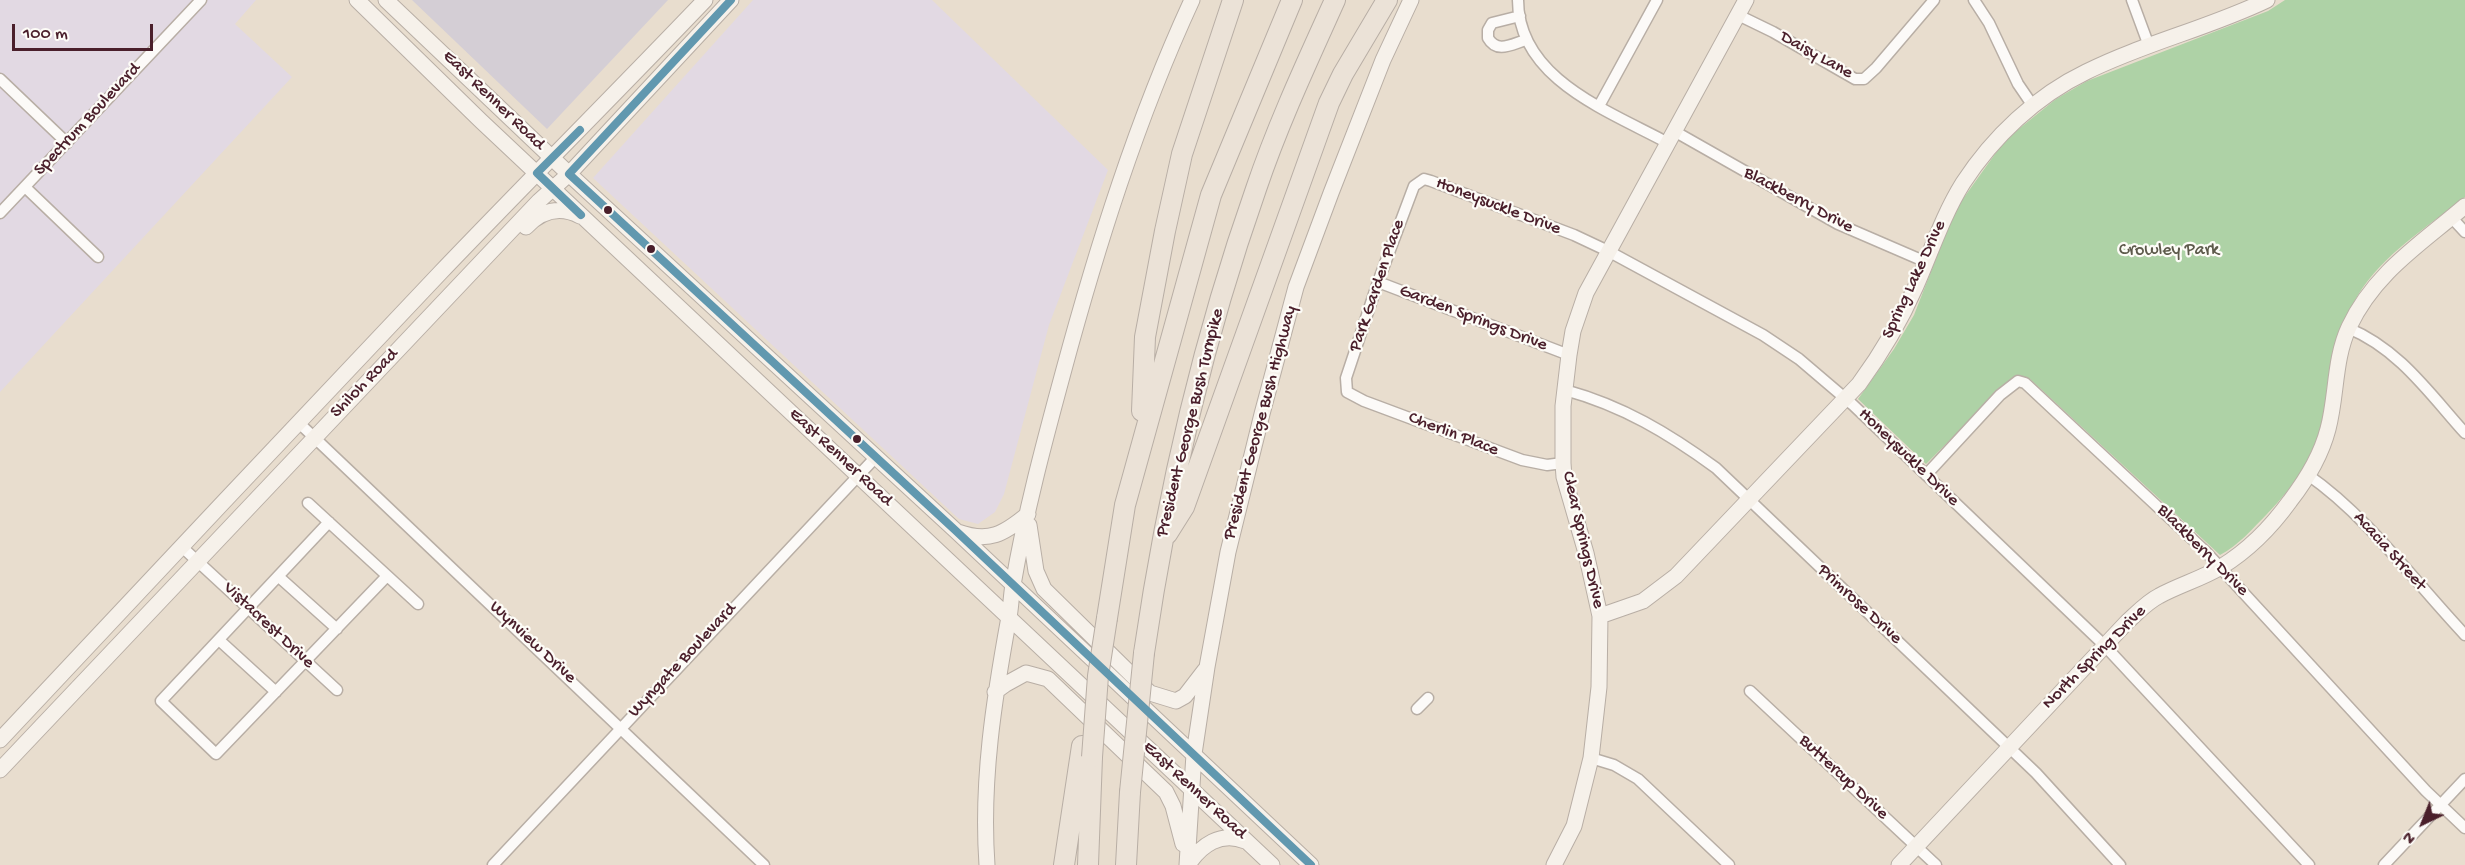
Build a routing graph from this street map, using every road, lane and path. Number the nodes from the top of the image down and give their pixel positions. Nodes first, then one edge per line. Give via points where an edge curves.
1 (201, 0) edge
2 (357, 0) edge
3 (386, 0) edge
4 (705, 0) edge
5 (732, 0) edge
6 (1192, 0) edge
7 (1233, 0) edge
8 (1292, 0) edge
9 (1335, 0) edge
10 (1387, 0) edge
11 (1411, 0) edge
12 (1518, 0) edge
13 (1657, 0) edge
14 (1746, 0) edge
15 (1934, 0) edge
16 (1974, 0) edge
17 (2132, 0) edge
18 (2267, 0) edge
19 (1738, 15) junction
20 (1520, 16) junction
21 (1526, 40) junction
22 (2149, 46) junction
23 (657, 48) junction
24 (672, 62) junction
25 (0, 79) edge
26 (1599, 106) junction
27 (2033, 106) junction
28 (1671, 137) junction
29 (67, 143) junction
30 (553, 159) junction
31 (537, 173) junction
32 (569, 174) junction
33 (1418, 181) joint
34 (25, 187) junction
35 (553, 189) junction
36 (2465, 206) edge
37 (0, 213) edge
38 (2452, 218) junction
39 (586, 220) junction
40 (2465, 232) edge
41 (1608, 251) junction
42 (98, 257) dead end
43 (1926, 262) junction
44 (465, 278) junction
45 (1378, 282) junction
46 (701, 297) junction
47 (415, 299) junction
48 (673, 301) junction
49 (431, 314) junction
50 (2348, 328) junction
51 (720, 346) junction
52 (753, 346) junction
53 (1569, 355) junction
54 (1565, 390) junction
55 (1347, 392) joint
56 (1846, 399) junction
57 (299, 423) junction
58 (2465, 433) edge
59 (314, 437) junction
60 (1141, 441) junction
61 (874, 459) junction
62 (1563, 463) junction
63 (858, 475) junction
64 (1926, 475) junction
65 (2308, 475) junction
66 (1750, 500) junction
67 (308, 504) dead end
68 (1028, 513) junction
69 (329, 522) junction
70 (955, 530) junction
71 (1162, 541) junction
72 (182, 547) junction
73 (198, 562) junction
74 (2220, 567) junction
75 (279, 576) junction
76 (387, 576) junction
77 (1013, 586) junction
78 (418, 604) dead end
79 (249, 608) junction
80 (1600, 616) junction
81 (1009, 617) junction
82 (337, 628) junction
83 (2465, 635) edge
84 (219, 640) junction
85 (2104, 645) junction
86 (77, 659) junction
87 (306, 661) junction
88 (1207, 667) junction
89 (91, 673) junction
90 (337, 690) dead end
91 (1750, 691) dead end
92 (276, 692) junction
93 (995, 692) junction
94 (1428, 698) dead end
95 (1417, 709) dead end
96 (621, 727) junction
97 (0, 740) edge
98 (2009, 747) junction
99 (1087, 752) junction
100 (1194, 754) junction
101 (1591, 758) junction
102 (0, 770) edge
103 (2465, 779) edge
104 (1192, 789) junction
105 (2440, 805) junction
106 (2465, 828) edge
107 (1248, 843) junction
108 (1917, 846) junction
109 (493, 865) edge
110 (764, 865) edge
111 (987, 865) edge
112 (1064, 865) edge
113 (1088, 865) edge
114 (1126, 865) edge
115 (1187, 865) edge
116 (1272, 865) edge
117 (1311, 865) edge
118 (1554, 865) edge
119 (1729, 865) edge
120 (1899, 865) edge
121 (1936, 865) edge
122 (2120, 865) edge
123 (2309, 865) edge
124 (2384, 865) edge

1 - 29 street, Spectrum Boulevard
2 - 31 main road, East Renner Road
3 - 30 main road, East Renner Road
4 - 23 main road, Shiloh Road
5 - 24 main road, Shiloh Road
6 - 68 main road via 1114,205 1078,320
7 - 60 highway via 1182,154 1165,231 1145,337
8 - 60 highway via 1211,195
9 - 71 highway, President George Bush Turnpike via 1277,132 1245,221 1197,385
10 - 71 highway via 1329,103 1184,507
11 - 88 main road, President George Bush Highway via 1383,60 1296,287 1228,552
12 - 20 street, Blackberry Drive
13 - 26 street
14 - 19 main road, Clear Springs Drive
15 - 19 street, Daisy Lane via 1864,79 1855,79
16 - 27 street
17 - 22 street
18 - 22 main road, Spring Lake Drive
19 - 28 main road, Clear Springs Drive
20 - 21 street, Blackberry Drive
20 - 21 street via 1492,23 1488,38 1491,44 1501,47
21 - 26 street, Blackberry Drive via 1540,64
22 - 27 main road, Spring Lake Drive via 2087,71
23 - 24 main road
23 - 30 main road, Shiloh Road
24 - 32 main road, Shiloh Road
25 - 29 street
26 - 28 street, Blackberry Drive
27 - 43 main road, Spring Lake Drive via 1988,150 1963,184
28 - 41 main road, Clear Springs Drive
28 - 43 street, Blackberry Drive via 1838,224
29 - 34 street, Spectrum Boulevard
30 - 31 main road, Shiloh Road
30 - 32 main road, East Renner Road
31 - 35 main road, East Renner Road
31 - 47 main road, Shiloh Road
32 - 35 main road, Shiloh Road
32 - 46 main road, East Renner Road
33 - 41 street, Honeysuckle Drive via 1431,181
33 - 45 street, Park Garden Place
34 - 37 street, Spectrum Boulevard
34 - 42 street
35 - 39 main road, East Renner Road
35 - 44 main road, Shiloh Road
36 - 38 main road, North Spring Drive
38 - 40 street
38 - 50 main road, North Spring Drive via 2389,269 2368,292
39 - 44 main road via 572,212 538,214 478,275
39 - 48 main road, East Renner Road
41 - 53 main road, Clear Springs Drive via 1586,293
41 - 56 street, Honeysuckle Drive via 1780,345
43 - 56 main road, Spring Lake Drive via 1874,363
44 - 49 main road, Shiloh Road
45 - 53 street, Garden Springs Drive
45 - 55 street, Park Garden Place via 1346,378
46 - 48 main road via 691,302
46 - 52 main road, East Renner Road
47 - 49 main road
47 - 57 main road, Shiloh Road
48 - 51 main road, East Renner Road
49 - 59 main road, Shiloh Road
50 - 58 street via 2372,338 2404,364
50 - 65 main road, North Spring Drive via 2339,355 2329,428 2319,458
51 - 52 main road via 732,339
51 - 63 main road, East Renner Road
52 - 61 main road, East Renner Road
53 - 54 main road, Clear Springs Drive
54 - 62 main road, Clear Springs Drive
54 - 66 street, Primrose Drive via 1624,410 1673,438 1716,468
55 - 62 street, Cherlin Place via 1507,455 1547,465
56 - 64 street, Honeysuckle Drive
56 - 66 main road, Spring Lake Drive
57 - 59 street, Wynview Drive
57 - 72 main road, Shiloh Road
59 - 73 main road, Shiloh Road
59 - 96 street, Wynview Drive
60 - 99 highway, bridge via 1125,505
61 - 63 street, Wyngate Boulevard
61 - 70 main road, East Renner Road
62 - 80 main road, Clear Springs Drive
63 - 81 main road, East Renner Road
63 - 96 street, Wyngate Boulevard
64 - 74 street, Blackberry Drive via 2006,390 2018,381 2025,382
64 - 85 street, Honeysuckle Drive
65 - 74 main road, North Spring Drive via 2260,536
65 - 83 street, Acacia Street via 2357,517
66 - 80 main road, Spring Lake Drive via 1661,589 1643,602
66 - 98 street, Primrose Drive
67 - 69 street
68 - 70 main road via 1010,529 984,538
68 - 77 main road
68 - 88 main road via 1036,571 1044,589 1150,693 1176,701 1185,696
69 - 75 street
69 - 76 street
70 - 77 main road, East Renner Road
71 - 114 highway, President George Bush Turnpike, bridge via 1144,652
72 - 73 street, Vistacrest Drive
72 - 86 main road, Shiloh Road
73 - 79 street, Vistacrest Drive
73 - 89 main road, Shiloh Road
74 - 85 main road, North Spring Drive via 2157,597
74 - 105 street, Blackberry Drive
75 - 79 street
75 - 82 street
76 - 78 street
76 - 82 street
77 - 81 main road
77 - 100 main road, East Renner Road
79 - 84 street
79 - 87 street, Vistacrest Drive
80 - 101 main road, Clear Springs Drive via 1599,687
81 - 93 main road
81 - 104 main road, East Renner Road
82 - 87 street
84 - 92 street
84 - 92 street via 161,701 216,754
85 - 98 main road, North Spring Drive
85 - 123 street, Honeysuckle Drive
86 - 89 main road
86 - 97 main road, Shiloh Road
87 - 90 street, Vistacrest Drive
87 - 92 street
88 - 100 main road, President George Bush Highway
89 - 102 main road, Shiloh Road
91 - 108 street, Buttercup Drive
93 - 111 main road via 986,785
93 - 115 main road via 1026,673 1048,679 1166,792
94 - 95 street
96 - 109 street, Wyngate Boulevard
96 - 110 street, Wynview Drive
98 - 108 main road, North Spring Drive
98 - 122 street, Primrose Drive
99 - 112 highway
99 - 113 highway
100 - 104 main road, President George Bush Highway
100 - 117 main road, East Renner Road
101 - 118 main road, Clear Springs Drive via 1574,826
101 - 119 street via 1638,779
103 - 105 street
104 - 107 main road, East Renner Road
104 - 115 main road, President George Bush Highway
105 - 106 street, Blackberry Drive
105 - 124 street
107 - 115 main road via 1236,837 1221,838 1207,844
107 - 116 main road, East Renner Road
108 - 120 main road, North Spring Drive
108 - 121 street, Buttercup Drive

